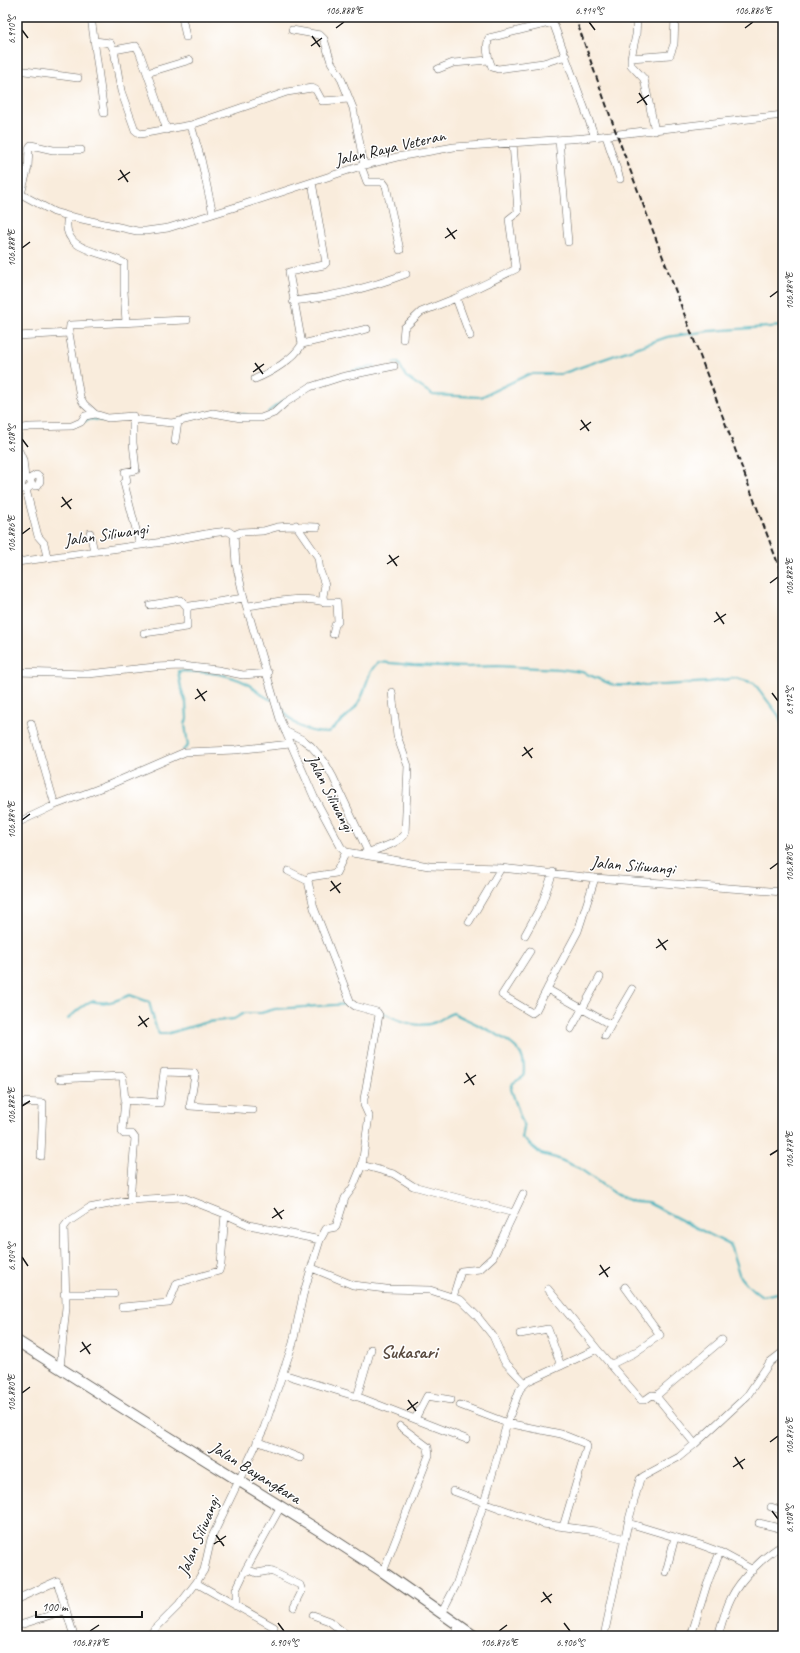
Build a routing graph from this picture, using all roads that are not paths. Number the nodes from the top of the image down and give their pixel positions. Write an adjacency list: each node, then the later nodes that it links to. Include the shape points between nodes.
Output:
1 (91, 17): 10 (street)
2 (182, 17): 9 (street)
3 (308, 17): 4 (street)
4 (318, 17)
5 (637, 17): 13 (street)
6 (675, 17): 13 (street, via 674,44 670,55)
7 (552, 20): 12 (street); 15 (street, via 489,38)
8 (292, 30): 20 (street, via 322,37)
9 (186, 37)
10 (95, 41): 11 (street, via 110,43); 21 (street)
11 (114, 50): 18 (street, via 136,46); 24 (street, via 121,91 135,130 143,135)
12 (566, 56): 15 (street, via 543,63 498,69 492,67); 27 (street)
13 (631, 58): 25 (street, via 633,68 644,79)
14 (190, 60): 18 (street)
15 (487, 60): 16 (street, via 453,63)
16 (438, 69)
17 (17, 70): 19 (street)
18 (147, 73): 24 (street)
19 (78, 78)
20 (349, 99): 23 (street, via 322,101 312,88 287,92); 31 (street, via 355,116)
21 (104, 113)
22 (783, 115): 25 (street, Jalan Raya Veteran)
23 (191, 125): 24 (street); 35 (street)
24 (167, 130)
25 (655, 131): 26 (street, Jalan Raya Veteran)
26 (606, 136): 27 (street, Jalan Raya Veteran); 32 (street)
27 (595, 137): 28 (street, Jalan Raya Veteran)
28 (559, 140): 29 (street, Jalan Raya Veteran); 37 (street)
29 (513, 143): 31 (street, Jalan Raya Veteran, via 454,147); 40 (street, via 518,212 509,219 516,268)
30 (81, 150): 34 (street, via 53,150 31,146 28,167)
31 (362, 165): 33 (street, Jalan Raya Veteran); 38 (street, via 367,182 383,182 386,186)
32 (620, 179)
33 (312, 182): 35 (street, Jalan Raya Veteran); 41 (street, via 326,264 289,272)
34 (19, 193): 36 (street, Jalan Raya Veteran, via 54,212)
35 (213, 214): 36 (street, Jalan Raya Veteran, via 168,228 146,231)
36 (68, 216): 43 (street, via 65,227 69,238 99,255 124,263)
37 (568, 242)
38 (400, 250)
39 (406, 274): 41 (street, via 335,296)
40 (456, 298): 47 (street); 48 (street, via 421,312 404,328)
41 (293, 301): 49 (street)
42 (187, 320): 43 (street)
43 (126, 322): 45 (street, via 71,324)
44 (367, 329): 49 (street)
45 (69, 334): 46 (street); 52 (street, via 80,397)
46 (17, 336)
47 (470, 336)
48 (403, 339)
49 (302, 344): 51 (street, via 276,368)
50 (394, 366): 54 (street, via 341,377 310,387 274,413 261,418 241,418 213,413)
51 (255, 380)
52 (94, 414): 53 (street, via 108,418); 55 (street, via 85,416 81,422 72,426 30,427)
53 (133, 418): 54 (street); 63 (street, via 136,470 125,472 127,481 124,483)
54 (178, 422): 56 (street)
55 (18, 430): 57 (street, via 18,449)
56 (176, 438)
57 (28, 481): 58 (street, via 23,480); 65 (street, via 26,490 32,517 38,538 44,542)
58 (20, 490)
59 (296, 525): 60 (street); 62 (street); 68 (street, via 318,557 325,585)
60 (317, 527)
61 (90, 533): 64 (street)
62 (234, 535): 63 (street, Jalan Siliwangi, via 228,531); 67 (street, Jalan Siliwangi, via 236,564)
63 (140, 545): 64 (street, Jalan Siliwangi)
64 (94, 551): 65 (street, Jalan Siliwangi)
65 (47, 557): 66 (street, Jalan Siliwangi)
66 (17, 562)
67 (244, 598): 70 (street, Jalan Siliwangi); 71 (street)
68 (324, 602): 70 (street, via 313,599); 73 (street, via 337,602 338,622)
69 (150, 605): 71 (street, via 181,600)
70 (247, 606): 75 (street, Jalan Siliwangi)
71 (187, 607): 72 (street, via 187,627)
72 (144, 633)
73 (333, 634)
74 (17, 672): 75 (street, via 88,674 182,666 243,675)
75 (268, 673): 78 (street, Jalan Siliwangi)
76 (392, 692): 83 (street, via 397,736 408,766 405,834 395,842)
77 (31, 722): 80 (street)
78 (285, 731): 79 (street, Jalan Siliwangi); 83 (street, via 304,740 324,761)
79 (290, 744): 80 (street, via 185,752); 82 (street, Jalan Siliwangi, via 314,797)
80 (55, 805): 81 (street)
81 (17, 823)
82 (346, 852): 83 (street, Jalan Siliwangi); 88 (street, via 336,873 310,877)
83 (366, 853): 84 (street, Jalan Siliwangi, via 429,866)
84 (501, 868): 86 (street, Jalan Siliwangi); 90 (street)
85 (288, 871): 88 (street)
86 (553, 872): 87 (street, Jalan Siliwangi); 91 (street, via 541,906)
87 (595, 878): 89 (street, Jalan Siliwangi); 94 (street, via 578,931)
88 (308, 881): 105 (street, via 314,908 351,1003 378,1012 379,1015 364,1099 369,1116)
89 (783, 892)
90 (469, 922)
91 (525, 935)
92 (530, 951): 94 (street, via 502,995 532,1013)
93 (600, 977): 96 (street)
94 (547, 989): 96 (street)
95 (632, 989): 97 (street)
96 (582, 1008): 97 (street); 98 (street)
97 (611, 1025): 99 (street)
98 (571, 1029)
99 (605, 1036)
100 (59, 1079): 101 (street, via 120,1076 123,1078)
101 (125, 1100): 103 (street, via 160,1103 164,1072 194,1073 190,1106); 107 (street, via 122,1132 132,1134 135,1138)
102 (17, 1102): 104 (street, via 43,1103)
103 (253, 1110)
104 (41, 1156)
105 (362, 1165): 108 (street, via 394,1174 413,1186); 110 (street, via 353,1187 345,1198 336,1227 326,1229)
106 (523, 1194): 108 (street)
107 (130, 1200): 109 (street, via 182,1197); 114 (street, via 89,1208 66,1224)
108 (514, 1213): 116 (street, via 493,1257 480,1269 461,1271)
109 (225, 1214): 110 (street, via 249,1225); 117 (street, via 219,1271 177,1283 169,1304)
110 (320, 1240): 111 (street, Jalan Siliwangi)
111 (312, 1268): 116 (street, via 353,1285 430,1290); 127 (street, Jalan Siliwangi)
112 (625, 1287): 124 (street, via 660,1335 634,1353)
113 (548, 1290): 122 (street)
114 (64, 1294): 115 (street); 126 (street, via 66,1307)
115 (114, 1294)
116 (453, 1297): 128 (street, via 461,1300 477,1316 497,1342 507,1364)
117 (122, 1307)
118 (520, 1334): 125 (street, via 549,1330)
119 (722, 1340): 129 (street)
120 (17, 1341): 126 (highway, Jalan Bayangkara)
121 (371, 1349): 130 (street)
122 (597, 1349): 124 (street); 125 (street)
123 (783, 1352): 138 (street, via 770,1362 747,1396)
124 (610, 1364): 129 (street, via 641,1400)
125 (561, 1366): 128 (street)
126 (60, 1368): 140 (highway, Jalan Bayangkara)
127 (283, 1374): 130 (street); 137 (street, Jalan Siliwangi)
128 (525, 1383): 134 (street, via 520,1389)
129 (656, 1396): 138 (street)
130 (357, 1397): 133 (street)
131 (451, 1400): 133 (street, via 427,1396)
132 (460, 1405): 134 (street)
133 (415, 1419): 136 (street)
134 (507, 1423): 142 (street); 148 (street, via 561,1434 586,1444)
135 (400, 1426): 156 (street, via 428,1447 429,1455)
136 (466, 1439)
137 (258, 1441): 139 (street); 140 (street, Jalan Siliwangi)
138 (695, 1444): 146 (street, via 679,1457 642,1477)
139 (300, 1458)
140 (239, 1480): 143 (highway, Jalan Bayangkara); 158 (street, Jalan Siliwangi, via 211,1539 204,1570)
141 (453, 1491): 142 (street)
142 (484, 1502): 148 (street, via 543,1524); 163 (street, via 456,1585)
143 (281, 1506): 154 (street); 156 (highway, Jalan Bayangkara)
144 (771, 1507): 145 (street)
145 (783, 1511)
146 (628, 1523): 150 (street); 151 (street)
147 (759, 1523): 149 (street)
148 (563, 1528): 151 (street, via 595,1531)
149 (783, 1529)
150 (675, 1537): 153 (street); 157 (street)
151 (625, 1539): 173 (street)
152 (783, 1545): 155 (street)
153 (720, 1552): 155 (street); 174 (street)
154 (246, 1569): 160 (street, via 236,1590); 161 (street, via 257,1573 273,1572 300,1585 303,1590)
155 (753, 1570): 175 (street, via 731,1597)
156 (383, 1572): 163 (highway, Jalan Bayangkara)
157 (666, 1572)
158 (196, 1583): 160 (street); 169 (street, Jalan Siliwangi, via 179,1606)
159 (17, 1599): 162 (street, via 57,1581)
160 (236, 1606): 167 (street)
161 (294, 1607)
162 (66, 1610): 165 (street); 168 (street)
163 (442, 1612): 166 (highway, Jalan Bayangkara)
164 (313, 1614): 170 (street, via 329,1621)
165 (17, 1626)
166 (460, 1626): 171 (street); 172 (highway, Jalan Bayangkara)
167 (274, 1627)
168 (74, 1636)
169 (148, 1636)
170 (348, 1636)
171 (453, 1636)
172 (474, 1636)
173 (604, 1636)
174 (691, 1636)
175 (718, 1636)

